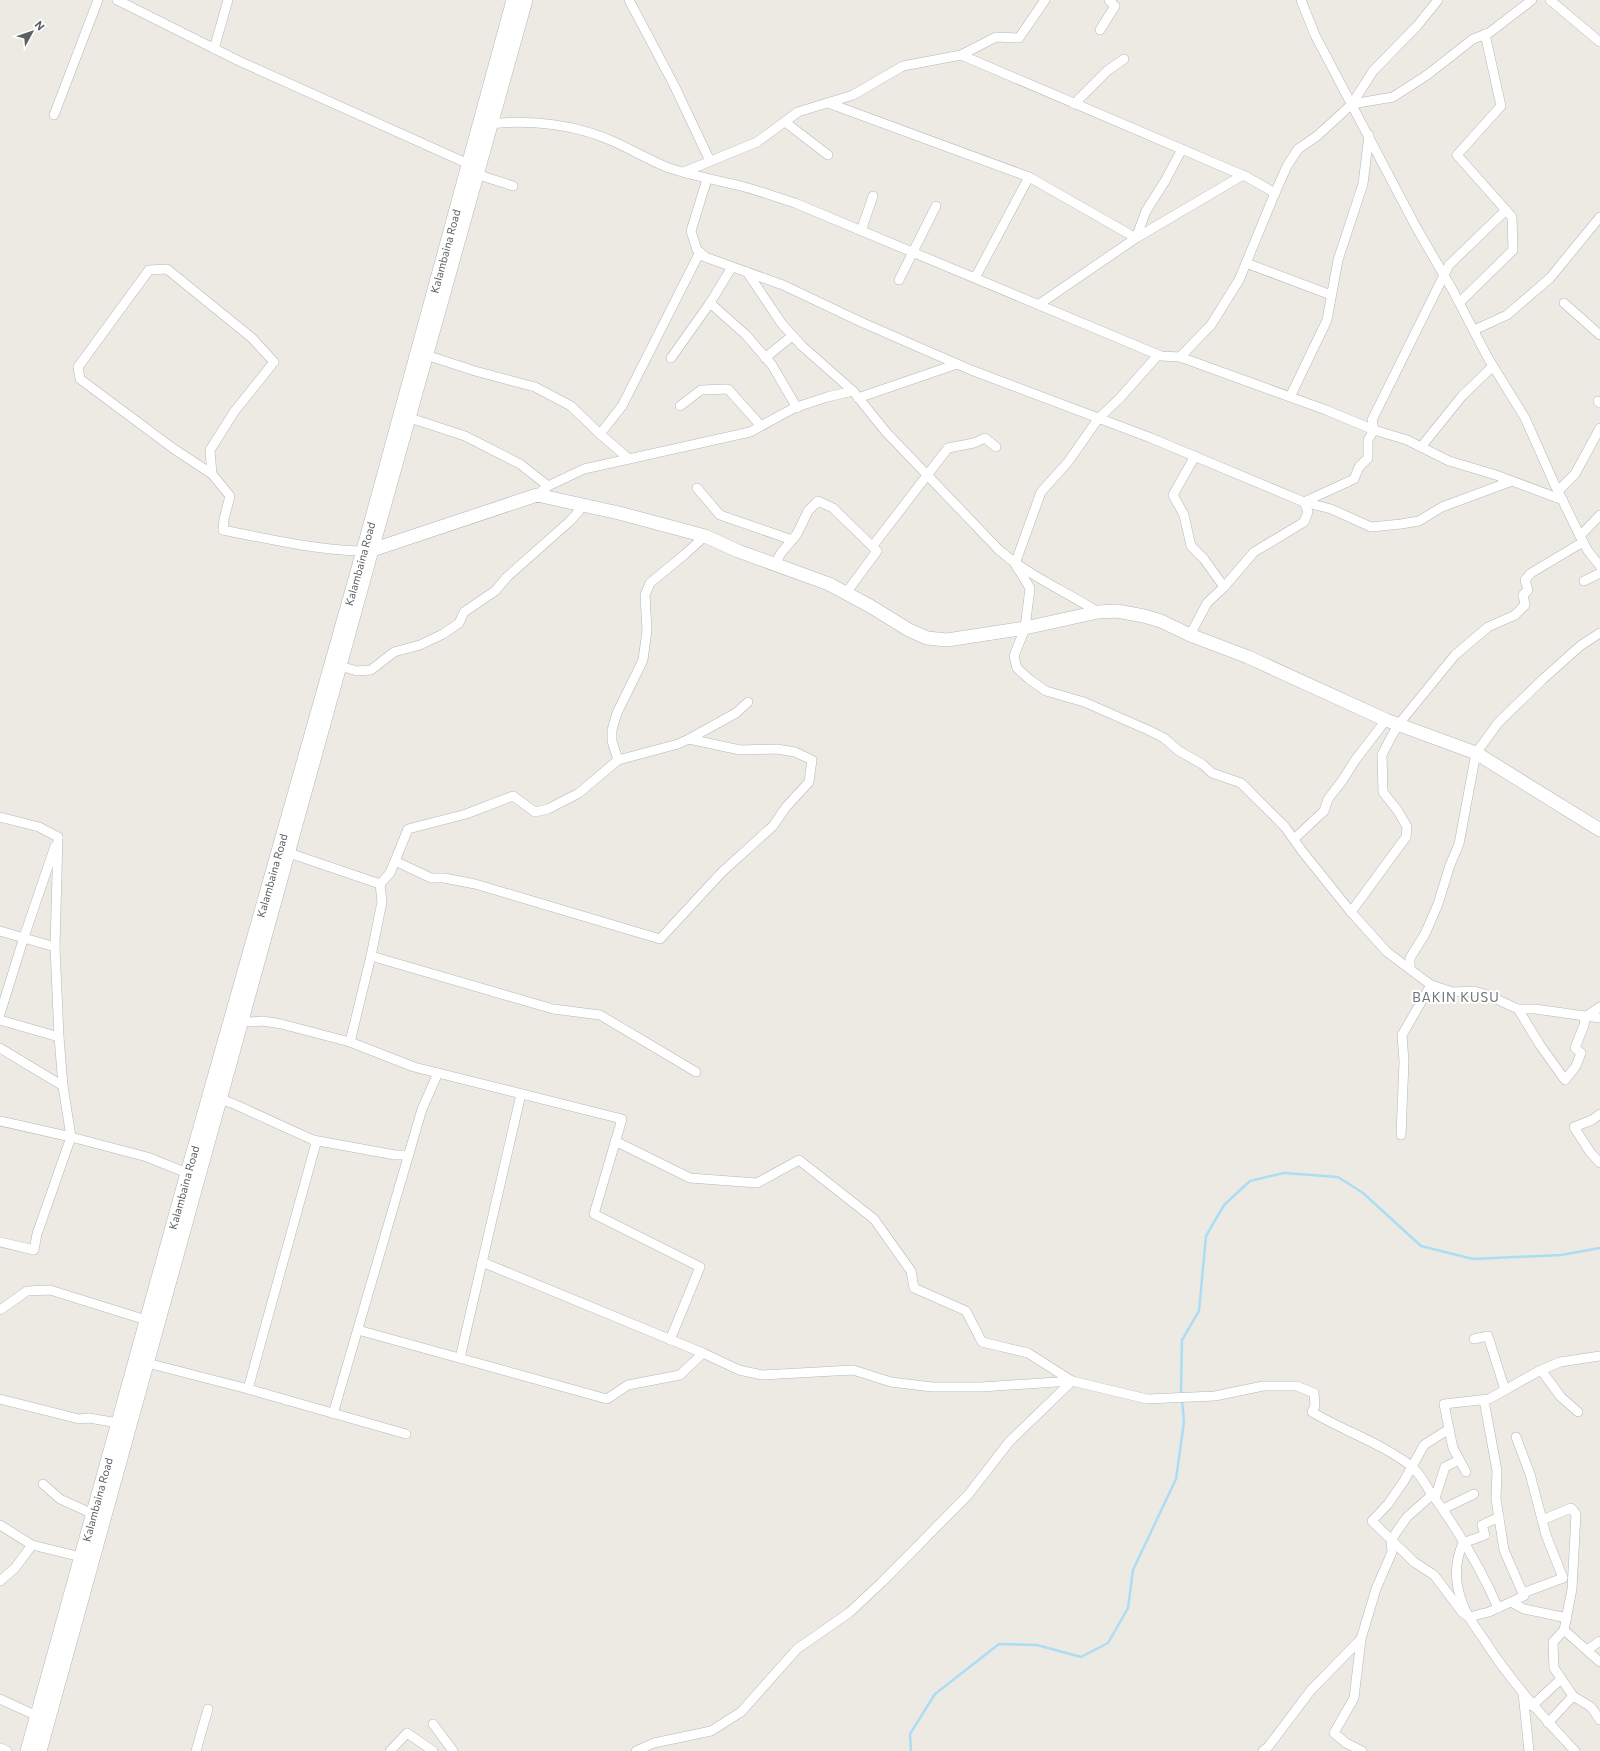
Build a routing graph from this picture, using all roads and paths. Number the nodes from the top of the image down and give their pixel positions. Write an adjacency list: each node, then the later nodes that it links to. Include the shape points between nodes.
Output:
1 (98, 0): 22 (street)
2 (117, 0): 16 (street)
3 (228, 0): 16 (street)
4 (513, 0): 29 (main road, Kalambaina Road)
5 (526, 0): 24 (main road)
6 (630, 0): 28 (street)
7 (1045, 0): 17 (street, via 1019,38 996,37)
8 (1109, 0): 13 (street, via 1115,6)
9 (1301, 0): 21 (street)
10 (1438, 0): 21 (street, via 1417,26 1373,71)
11 (1532, 0): 14 (street)
12 (1550, 0): 15 (street)
13 (1100, 30)
14 (1485, 34): 21 (street, via 1472,39 1393,97); 38 (street, via 1501,106 1457,155)
15 (1600, 42)
16 (214, 49): 29 (street)
17 (961, 55): 19 (street, via 903,66 853,95); 20 (street)
18 (1124, 59): 20 (street, via 1107,71)
19 (828, 103): 23 (street, via 798,112); 32 (street)
20 (1074, 104): 26 (street)
21 (1352, 104): 25 (street); 35 (street, via 1317,136 1298,149)
22 (54, 115)
23 (785, 122): 27 (street); 28 (street, via 757,142)
24 (491, 124): 29 (main road); 30 (street, via 531,123 574,129 597,135 654,162)
25 (1369, 136): 47 (street); 50 (street, via 1363,184 1338,260)
26 (1182, 149): 31 (street); 41 (street, via 1146,211)
27 (828, 155)
28 (710, 161): 30 (street)
29 (474, 168): 34 (street); 58 (main road); 94 (main road, Kalambaina Road)
30 (684, 172): 33 (street)
31 (1243, 175): 35 (street); 41 (street)
32 (1029, 177): 41 (street); 48 (street)
33 (707, 179): 40 (street, via 738,185 795,204); 42 (street, via 691,231)
34 (513, 186)
35 (1275, 193): 44 (street)
36 (873, 196): 40 (street)
37 (936, 206): 43 (street)
38 (1506, 210): 47 (street, via 1449,265); 51 (street, via 1512,217 1513,250)
39 (1600, 217): 55 (street, via 1550,278 1507,315)
40 (861, 231): 43 (street)
41 (1136, 238): 54 (street)
42 (700, 252): 45 (street, via 705,257); 74 (street, via 622,406)
43 (912, 252): 48 (street); 49 (street)
44 (1246, 263): 50 (street); 60 (street, via 1240,280 1212,325)
45 (732, 267): 46 (street); 52 (street)
46 (747, 272): 57 (street); 63 (street, via 783,285)
47 (1444, 275): 51 (street); 73 (street, via 1372,420)
48 (974, 278): 54 (street)
49 (900, 280)
50 (1332, 295): 66 (street, via 1327,320)
51 (1460, 302): 55 (street)
52 (710, 303): 61 (street); 62 (street, via 746,335)
53 (1564, 303): 56 (street)
54 (1038, 305): 59 (street)
55 (1474, 330): 64 (street)
56 (1600, 335)
57 (792, 336): 62 (street); 65 (street)
58 (426, 355): 69 (main road); 74 (street, via 535,387 571,406)
59 (1158, 355): 60 (street); 70 (street)
60 (1180, 357): 66 (street)
61 (671, 358)
62 (765, 358): 68 (street, via 772,365)
63 (957, 364): 65 (street); 70 (street)
64 (1494, 366): 76 (street, via 1462,396); 84 (street, via 1525,418)
65 (855, 394): 68 (street, via 828,397); 80 (street, via 886,432)
66 (1290, 396): 73 (street)
67 (680, 406): 71 (street, via 701,390 728,389)
68 (797, 408): 71 (street)
69 (410, 418): 82 (street, via 465,436 520,464); 94 (main road)
70 (1098, 419): 77 (street); 97 (street, via 1068,462 1041,492)
71 (761, 426): 78 (street, via 750,432 718,440)
72 (1600, 428): 84 (street, via 1575,474)
73 (1374, 430): 76 (street); 87 (street, via 1368,440 1368,458 1359,467 1354,479)
74 (600, 434): 78 (street)
75 (996, 447): 80 (street, via 984,438 974,443 948,448)
76 (1421, 447): 81 (street, via 1449,461)
77 (1195, 456): 87 (street); 100 (street, via 1174,495 1184,516 1191,546)
78 (629, 459): 82 (street, via 584,469)
79 (212, 474): 79 (street, via 80,379 78,367 149,270 167,269 252,338 274,362 234,412 210,450); 94 (street, via 230,496 222,530 297,544)
80 (927, 475): 93 (street); 97 (street)
81 (1512, 481): 86 (street); 87 (street, via 1442,507 1419,521 1401,524 1371,527 1331,509)
82 (548, 486): 85 (street)
83 (697, 488): 92 (street, via 720,515)
84 (1558, 491): 86 (street)
85 (537, 495): 88 (main road); 94 (main road)
86 (1563, 500): 91 (street)
87 (1304, 502): 100 (street, via 1308,512 1304,522 1254,552)
88 (579, 504): 90 (main road, via 666,524); 106 (street, via 579,511 570,521 507,577 495,591 464,612 459,623 443,634 420,645 394,652 371,670)
89 (1600, 515): 91 (street)
90 (704, 536): 96 (main road); 112 (street, via 650,583 645,595 647,630 643,660 617,713 612,730 612,741)
91 (1582, 539): 95 (street); 109 (street, via 1531,573 1525,580 1528,590 1523,595 1525,605 1515,615 1488,627 1455,655)
92 (792, 540): 93 (street, via 808,511 818,501 833,508); 96 (street)
93 (873, 547): 101 (street, via 877,550)
94 (367, 550): 106 (main road); 150 (main road, Kalambaina Road)
95 (1599, 560)
96 (775, 564): 101 (main road)
97 (1015, 564): 102 (street); 103 (street, via 1030,588)
98 (1600, 573): 99 (street)
99 (1584, 581)
100 (1224, 587): 105 (street, via 1207,603)
101 (846, 593): 103 (main road, via 927,638 947,640)
102 (1098, 612): 103 (main road); 105 (main road, via 1117,611 1144,616 1176,627)
103 (1025, 628): 116 (street, via 1014,656 1017,668 1029,679 1046,691 1084,702 1148,730 1164,738 1212,773 1241,783 1285,826)
104 (1600, 633): 111 (street, via 1580,646 1542,680 1498,723)
105 (1190, 635): 108 (main road, via 1248,657)
106 (340, 666): 117 (main road)
107 (748, 702): 110 (street, via 736,714)
108 (1386, 720): 109 (main road); 116 (street, via 1328,799 1324,811)
109 (1398, 725): 111 (main road); 120 (street, via 1382,755 1382,782 1383,792 1407,827 1406,837)
110 (689, 739): 112 (street); 118 (street, via 740,750 777,749 795,752 812,760 809,782 773,826 722,872 660,939 476,884 431,878)
111 (1476, 753): 114 (main road); 125 (street, via 1458,844 1438,904 1425,934 1410,958)
112 (618, 760): 118 (street, via 579,793 548,809 535,812 513,796 466,814 408,830)
113 (0, 816): 115 (street, via 39,827)
114 (1600, 830)
115 (58, 837): 122 (street); 123 (street)
116 (1294, 839): 120 (street)
117 (289, 853): 119 (street); 132 (main road)
118 (394, 861): 119 (street, via 390,873)
119 (380, 884): 124 (street, via 382,902)
120 (1351, 912): 125 (street, via 1387,952)
121 (0, 931): 122 (street)
122 (24, 937): 123 (street); 129 (street)
123 (55, 947): 134 (street)
124 (371, 956): 135 (street); 137 (street, via 553,1009 600,1016)
125 (1410, 968): 126 (street)
126 (1431, 985): 128 (street, via 1453,992 1474,991 1487,994); 144 (street, via 1402,1035 1404,1061)
127 (1600, 1007): 130 (street)
128 (1518, 1009): 130 (street, via 1536,1009); 130 (street, via 1565,1080 1576,1066 1581,1053 1575,1048)
129 (0, 1014)
130 (1585, 1017): 131 (street)
131 (1600, 1018)
132 (243, 1019): 135 (street, via 249,1022 281,1024); 141 (main road)
133 (0, 1020): 134 (street)
134 (59, 1037): 139 (street)
135 (350, 1042): 138 (street)
136 (0, 1048): 139 (street)
137 (696, 1072)
138 (438, 1073): 140 (street); 148 (street, via 422,1109)
139 (63, 1086): 145 (street)
140 (521, 1094): 147 (street, via 622,1119); 152 (street)
141 (220, 1099): 146 (street); 161 (main road)
142 (1600, 1114): 149 (street, via 1574,1127)
143 (0, 1121): 145 (street)
144 (1401, 1135)
145 (71, 1137): 150 (street, via 147,1157); 151 (street, via 37,1234 34,1250)
146 (312, 1140): 148 (street); 164 (street, via 316,1143)
147 (615, 1141): 157 (street, via 594,1214 700,1267); 163 (street, via 690,1178 757,1183 799,1160 874,1219 910,1271 914,1288 966,1311 982,1342 1028,1353)
148 (409, 1155): 155 (street)
149 (1600, 1163)
150 (187, 1173): 154 (main road, Kalambaina Road)
151 (0, 1242)
152 (482, 1262): 157 (street); 160 (street)
153 (0, 1310): 154 (street, via 27,1291 50,1290)
154 (146, 1320): 170 (main road, Kalambaina Road)
155 (358, 1330): 160 (street); 169 (street)
156 (1474, 1339): 165 (street, via 1488,1336)
157 (670, 1340): 158 (street)
158 (703, 1354): 160 (street, via 680,1375 628,1385 606,1399); 163 (street, via 739,1370 762,1374 853,1370 891,1382 932,1387 981,1387)
159 (1600, 1356): 162 (street, via 1560,1362)
160 (460, 1358)
161 (147, 1363): 164 (street); 213 (main road)
162 (1541, 1370): 165 (street); 168 (street, via 1561,1396)
163 (1072, 1381): 175 (street, via 1147,1399 1214,1396 1263,1386 1297,1386 1314,1393 1315,1406 1312,1412 1363,1437); 218 (street, via 1009,1442 968,1495 882,1582 850,1612 797,1650 741,1712 711,1731 654,1743)
164 (248, 1389): 169 (street)
165 (1505, 1390): 166 (street)
166 (1484, 1400): 171 (street, via 1444,1404); 182 (street, via 1497,1471 1496,1499)
167 (1, 1402): 170 (street, via 79,1419 89,1418)
168 (1578, 1412)
169 (333, 1414): 172 (street)
170 (118, 1423): 181 (main road, Kalambaina Road)
171 (1449, 1429): 174 (street, via 1453,1448); 175 (street, via 1424,1445)
172 (406, 1434)
173 (1516, 1437): 183 (street, via 1530,1474)
174 (1459, 1460): 176 (street); 179 (street, via 1445,1467)
175 (1412, 1466): 179 (street); 185 (street, via 1388,1504 1372,1521)
176 (1466, 1472)
177 (43, 1484): 181 (street, via 60,1499)
178 (1474, 1494): 180 (street)
179 (1434, 1496): 180 (street); 185 (street, via 1407,1517)
180 (1443, 1509): 186 (street)
181 (93, 1514): 188 (main road, Kalambaina Road)
182 (1499, 1517): 186 (street, via 1482,1525 1485,1536); 190 (street, via 1504,1550)
183 (1542, 1520): 190 (street, via 1563,1578); 194 (street, via 1571,1508 1576,1514 1572,1589)
184 (0, 1525): 187 (street)
185 (1391, 1540): 193 (street, via 1414,1562 1434,1575 1462,1612); 196 (street, via 1392,1552 1376,1589)
186 (1463, 1543): 192 (street, via 1484,1574); 193 (street, via 1458,1554 1456,1578 1461,1600)
187 (32, 1545): 188 (street); 189 (street, via 15,1568)
188 (81, 1557): 206 (main road, Kalambaina Road)
189 (0, 1581)
190 (1523, 1593): 191 (street, via 1524,1596)
191 (1510, 1602): 192 (street); 194 (street, via 1524,1609)
192 (1498, 1608): 193 (street)
193 (1469, 1617): 201 (street, via 1499,1664)
194 (1567, 1618): 195 (street)
195 (1564, 1630): 198 (street); 200 (street, via 1553,1642 1554,1668)
196 (1361, 1639): 219 (street, via 1311,1690); 220 (street, via 1354,1698 1334,1733)
197 (1600, 1641): 198 (street)
198 (1587, 1650): 199 (street)
199 (1600, 1662)
200 (1561, 1679): 202 (street); 204 (street)
201 (1522, 1692): 204 (street); 221 (street)
202 (1573, 1696): 207 (street, via 1591,1707); 208 (street)
203 (0, 1700): 206 (street)
204 (1532, 1706): 208 (street)
205 (208, 1709): 214 (street)
206 (37, 1716): 212 (main road, Kalambaina Road)
207 (1600, 1720)
208 (1548, 1723): 222 (street)
209 (433, 1724): 217 (street)
210 (0, 1748): 211 (street)
211 (7, 1751)
212 (27, 1751)
213 (40, 1751)
214 (196, 1751)
215 (390, 1751): 216 (street, via 407,1733)
216 (432, 1751)
217 (453, 1751)
218 (636, 1751)
219 (1263, 1751)
220 (1362, 1751)
221 (1529, 1751)
222 (1575, 1751)

